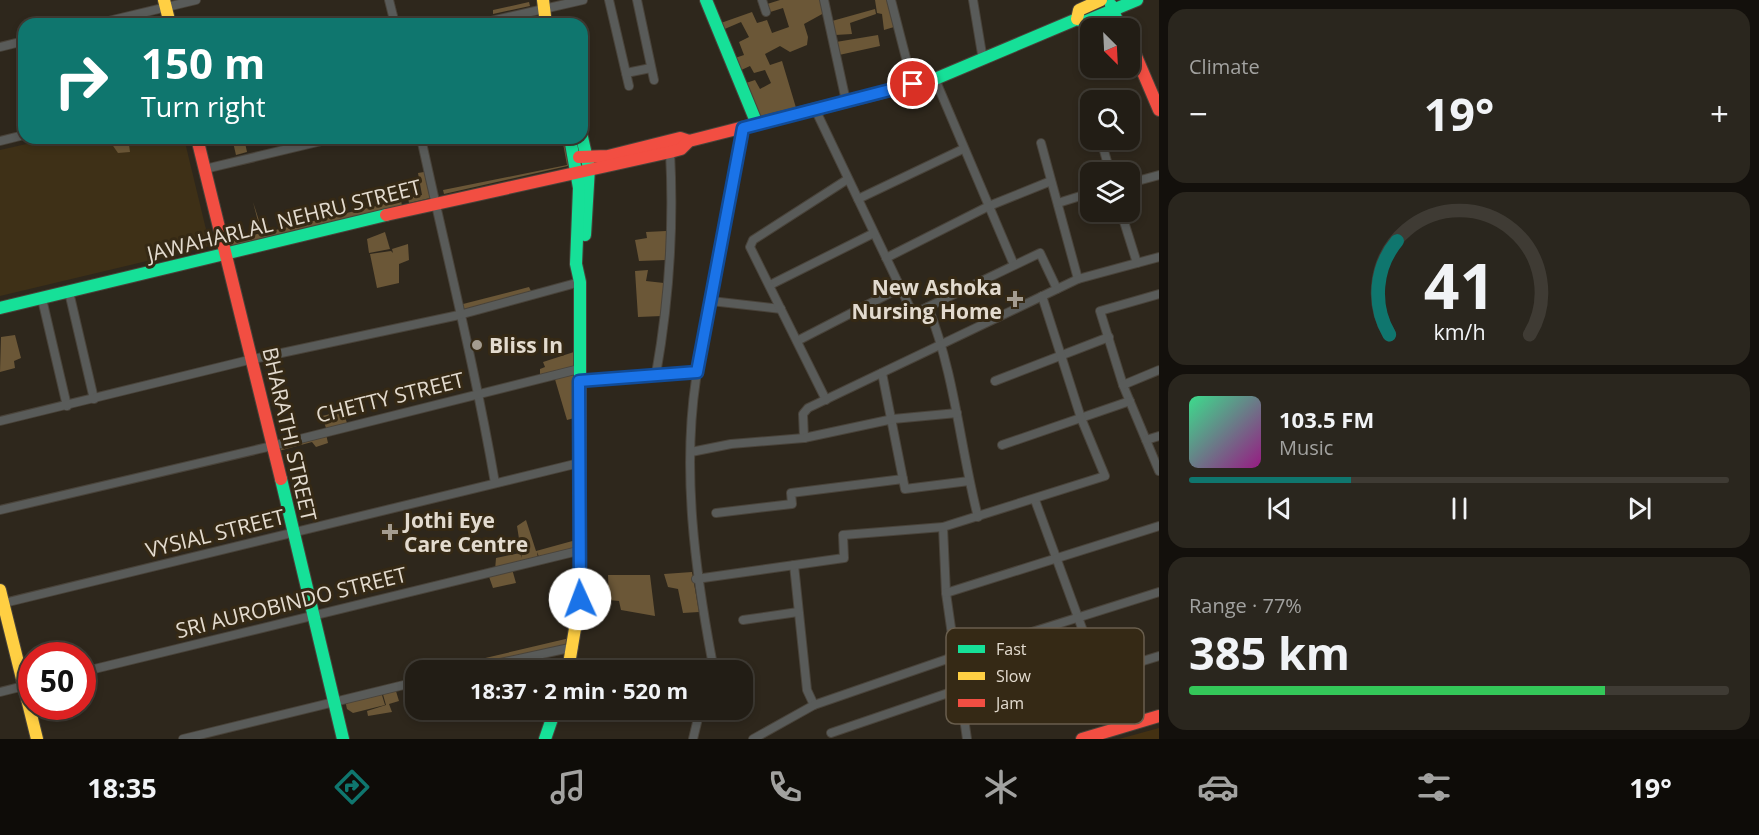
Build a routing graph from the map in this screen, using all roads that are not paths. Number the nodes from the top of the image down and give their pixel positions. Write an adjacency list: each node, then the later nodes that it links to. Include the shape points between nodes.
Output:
1 (196, 0): 13 (street)
2 (389, 0): 18 (street)
3 (583, 0): 16 (street)
4 (609, 0): 28 (street)
5 (637, 0): 27 (street)
6 (706, 0): 35 (street)
7 (762, 0): 15 (street)
8 (824, 0): 32 (street)
9 (891, 0): 25 (street)
10 (973, 0): 24 (street)
11 (1101, 0): 21 (street, via 1079,10)
12 (1137, 0): 14 (street)
13 (165, 4): 17 (street)
14 (1115, 4): 20 (street); 21 (street, via 1084,22)
15 (766, 12)
16 (547, 15): 19 (street)
17 (117, 18)
18 (393, 18)
19 (524, 18)
20 (1123, 18)
21 (1077, 19): 24 (street)
22 (18, 42): 23 (street)
23 (0, 47)
24 (983, 60): 29 (street)
25 (907, 62)
26 (1140, 65): 34 (street)
27 (651, 69): 28 (street); 30 (street)
28 (626, 73): 31 (street)
29 (935, 79): 32 (street); 47 (street)
30 (654, 80)
31 (629, 86)
32 (846, 101): 33 (street)
33 (815, 109): 35 (street); 53 (street)
34 (1159, 110)
35 (757, 124): 36 (street)
36 (743, 128): 40 (street); 77 (street)
37 (18, 136): 38 (street)
38 (0, 141)
39 (588, 141): 49 (street)
40 (689, 141): 48 (street); 49 (street, via 680,138)
41 (1041, 143): 55 (street)
42 (199, 144): 51 (street, BHARATHI STREET)
43 (309, 144): 51 (street)
44 (422, 144): 58 (street)
45 (573, 144): 50 (street)
46 (582, 144): 50 (street)
47 (963, 149): 57 (street); 60 (street)
48 (670, 152): 50 (street); 90 (street, via 672,225 663,338)
49 (608, 156): 50 (street)
50 (582, 163): 58 (street, JAWAHARLAL NEHRU STREET); 68 (street, via 576,264)
51 (205, 169): 63 (street, BHARATHI STREET)
52 (1159, 175): 54 (street)
53 (848, 179): 57 (street); 70 (street, via 753,240 751,250)
54 (1140, 180)
55 (1051, 181): 59 (street); 60 (street)
56 (1080, 197): 59 (street)
57 (858, 199): 62 (street)
58 (436, 203): 63 (street, JAWAHARLAL NEHRU STREET); 81 (street)
59 (1058, 203): 69 (street)
60 (989, 206): 65 (street); 67 (street)
61 (1124, 222): 66 (street)
62 (874, 233): 65 (street); 70 (street)
63 (224, 254): 73 (street, JAWAHARLAL NEHRU STREET); 86 (street, BHARATHI STREET)
64 (1159, 257): 66 (street)
65 (886, 258): 71 (street)
66 (1137, 263): 69 (street)
67 (1014, 265): 72 (street, via 1040,253); 78 (street)
68 (580, 277): 81 (street); 91 (street)
69 (1078, 279): 72 (street)
70 (770, 285): 80 (street)
71 (900, 288): 78 (street, via 913,314); 83 (street)
72 (1057, 289): 75 (street)
73 (69, 292): 76 (street, JAWAHARLAL NEHRU STREET); 95 (street)
74 (1159, 294): 82 (street, via 1100,311)
75 (1042, 297): 84 (street); 85 (street)
76 (42, 298): 79 (street, JAWAHARLAL NEHRU STREET); 98 (street)
77 (711, 302): 80 (street); 88 (street)
78 (928, 307): 84 (street)
79 (0, 308)
80 (781, 309): 83 (street)
81 (459, 315): 86 (street); 94 (street)
82 (1108, 337): 85 (street); 93 (street)
83 (797, 341): 96 (street)
84 (943, 345): 89 (street); 99 (street)
85 (1061, 355): 92 (street); 100 (street)
86 (253, 359): 95 (street); 107 (street, BHARATHI STREET)
87 (1159, 370): 93 (street)
88 (697, 372): 90 (street, CHETTY STREET); 108 (street)
89 (882, 373): 96 (street); 101 (street)
90 (656, 374): 91 (street, CHETTY STREET)
91 (579, 375): 94 (street, CHETTY STREET); 109 (street)
92 (995, 381)
93 (1123, 385): 97 (street)
94 (480, 393): 107 (street, CHETTY STREET); 113 (street)
95 (94, 399): 98 (street)
96 (826, 400): 104 (street, via 804,410)
97 (1130, 401): 100 (street); 105 (street)
98 (67, 406): 102 (street)
99 (957, 412): 101 (street); 112 (street)
100 (1082, 418): 106 (street); 114 (street, via 1105,476)
101 (892, 419): 104 (street); 111 (street)
102 (0, 421)
103 (1159, 436): 105 (street)
104 (804, 438): 108 (street, via 731,444)
105 (1146, 440): 110 (street)
106 (1002, 445)
107 (272, 446): 115 (street, CHETTY STREET); 120 (street, BHARATHI STREET)
108 (691, 452): 124 (street)
109 (579, 463): 113 (street, VYSIAL STREET); 121 (street)
110 (1159, 471)
111 (903, 479): 112 (street, via 904,489); 116 (street, via 791,493 792,504)
112 (969, 481): 117 (street)
113 (495, 483): 120 (street, VYSIAL STREET)
114 (1035, 500): 117 (street); 122 (street)
115 (0, 510)
116 (716, 513)
117 (978, 517): 119 (street)
118 (1159, 526): 122 (street)
119 (943, 527): 123 (street, via 843,535 844,558); 127 (street)
120 (293, 532): 128 (street, VYSIAL STREET); 130 (street, BHARATHI STREET)
121 (578, 551): 130 (street, SRI AUROBINDO STREET); 136 (street, via 580,599)
122 (1056, 558): 127 (street); 131 (street)
123 (794, 565): 124 (street); 129 (street)
124 (696, 579): 142 (street)
125 (0, 590): 128 (street)
126 (1159, 592): 131 (street)
127 (946, 593): 133 (street)
128 (2, 603): 137 (street)
129 (798, 612): 132 (street); 150 (street, via 807,690)
130 (313, 615): 144 (street, SRI AUROBINDO STREET); 149 (street, BHARATHI STREET)
131 (1079, 619): 134 (street); 135 (street)
132 (743, 620)
133 (952, 628)
134 (1049, 628)
135 (1082, 628)
136 (574, 647): 140 (street); 141 (street)
137 (18, 653)
138 (1159, 656): 143 (street)
139 (946, 659): 150 (street)
140 (514, 660)
141 (571, 660)
142 (712, 660)
143 (1144, 661)
144 (96, 669)
145 (405, 685): 149 (street)
146 (18, 688): 147 (street)
147 (0, 692)
148 (946, 694): 160 (street)
149 (334, 701): 162 (street); 163 (street, BHARATHI STREET)
150 (814, 705): 166 (street)
151 (1159, 716): 155 (street)
152 (34, 720): 161 (street)
153 (552, 720): 164 (street)
154 (698, 720): 165 (street)
155 (1144, 721)
156 (965, 724): 167 (street)
157 (1117, 724): 159 (street)
158 (1134, 724): 159 (street)
159 (1119, 729): 168 (street)
160 (831, 733)
161 (38, 739)
162 (183, 739)
163 (343, 739)
164 (545, 739)
165 (693, 739)
166 (753, 739)
167 (967, 739)
168 (1082, 739)

